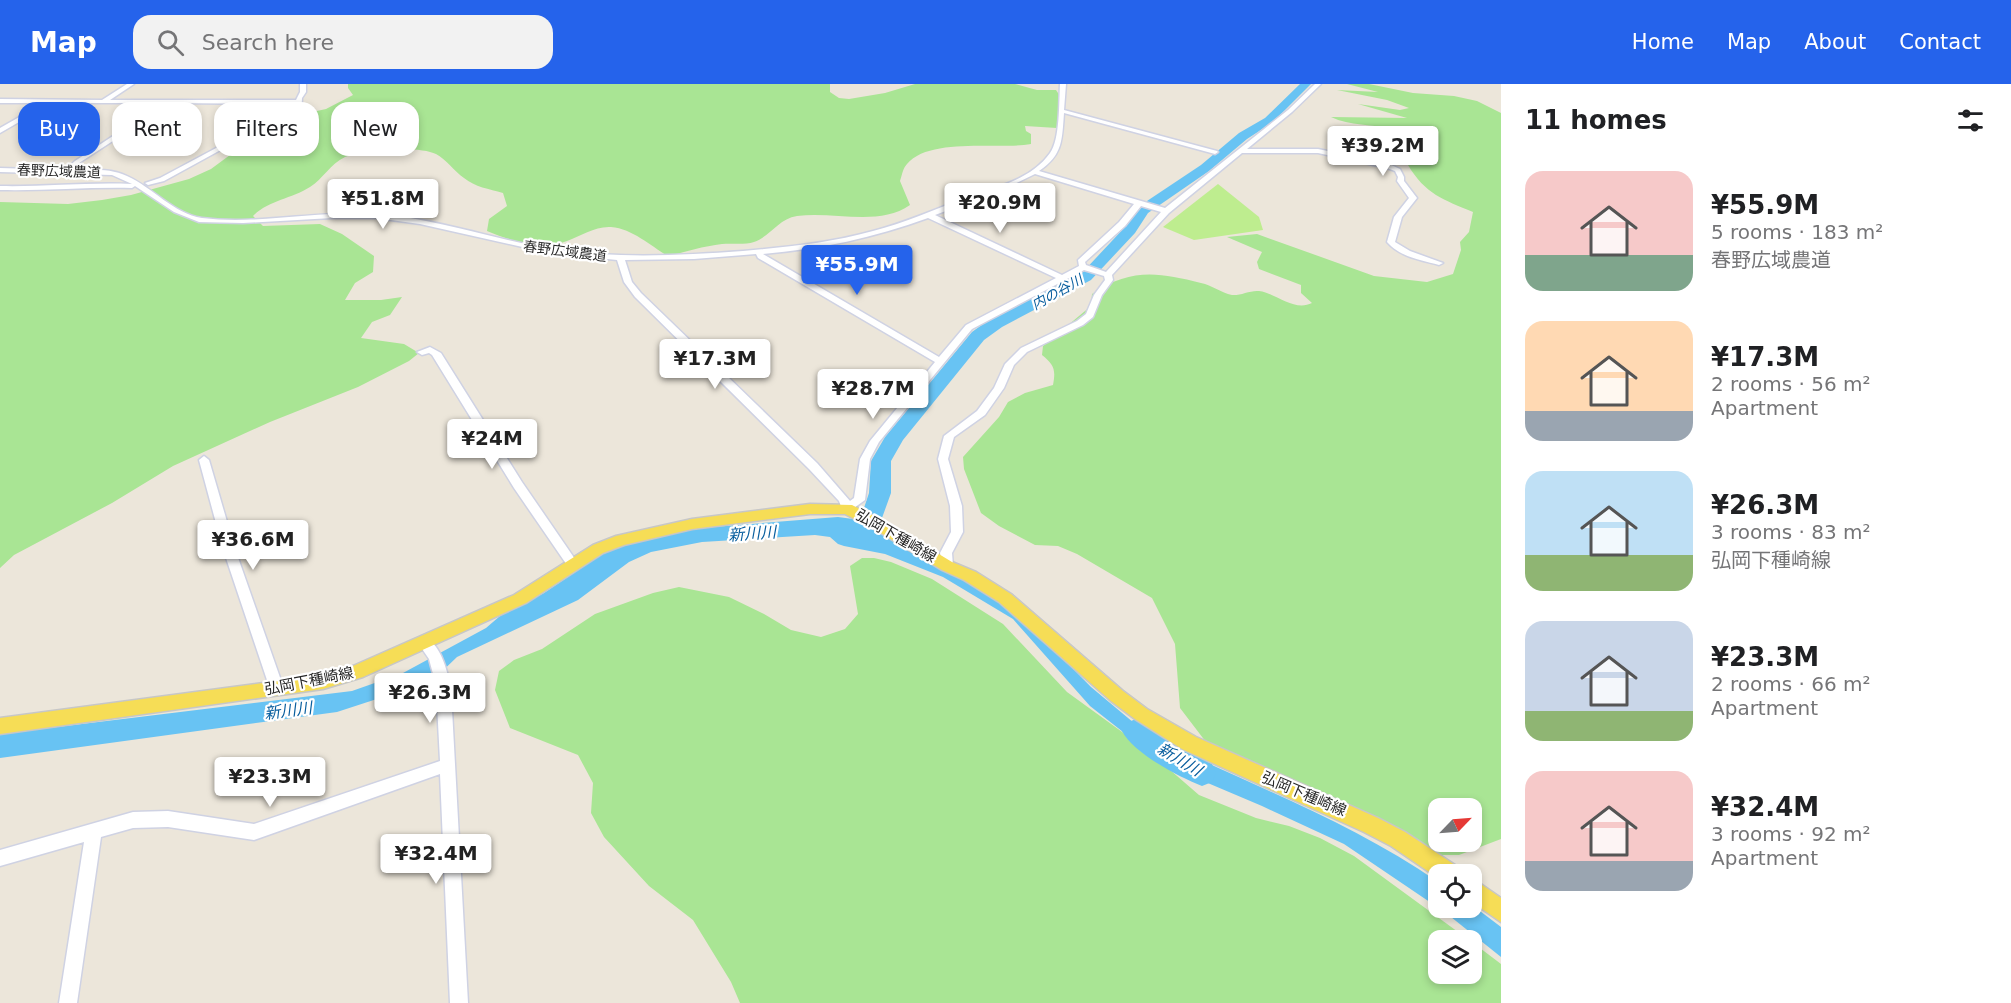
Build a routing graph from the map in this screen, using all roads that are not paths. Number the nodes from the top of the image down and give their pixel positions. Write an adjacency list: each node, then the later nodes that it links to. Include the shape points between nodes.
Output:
1 (131, 84): 7 (street)
2 (303, 84): 9 (street)
3 (1063, 84): 10 (street, 春野広域農道)
4 (1318, 84): 13 (street)
5 (0, 101): 6 (street)
6 (51, 101): 7 (street); 11 (street)
7 (103, 102): 8 (street)
8 (112, 102)
9 (299, 102)
10 (1062, 111): 15 (street); 18 (street, 春野広域農道, via 1058,147)
11 (0, 131)
12 (112, 139): 17 (street)
13 (1241, 151): 23 (street); 27 (street, via 1318,151 1398,170 1400,181 1413,198 1398,217 1391,242 1396,248)
14 (214, 152): 19 (street, via 162,180)
15 (1215, 152)
16 (0, 170): 17 (street, 春野広域農道)
17 (68, 171): 26 (street, 春野広域農道, via 126,177 176,210 200,220 375,216 431,223 550,251)
18 (1034, 172): 22 (street); 24 (street, 春野広域農道)
19 (148, 183)
20 (132, 186): 21 (street)
21 (0, 188)
22 (1140, 204): 23 (street); 28 (street, via 1081,262)
23 (1163, 210): 29 (street)
24 (928, 215): 25 (street, 春野広域農道, via 861,237); 30 (street)
25 (758, 252): 26 (street, 春野広域農道); 32 (street)
26 (620, 258): 34 (street, via 628,282 638,296 813,466)
27 (1440, 263)
28 (1085, 267): 29 (street); 30 (street)
29 (1106, 274): 36 (street, via 1110,280 1090,315 1024,350 1010,364 981,414 949,436 943,459 956,506 957,532 946,553)
30 (1062, 278): 32 (street, via 969,327)
31 (422, 352): 35 (street, via 436,353)
32 (940, 361): 34 (street, via 875,441 866,459 860,500)
33 (204, 460): 38 (street, via 229,549)
34 (852, 511): 35 (main road, 弘岡下種崎線, via 810,509 654,531 598,549); 36 (main road, 弘岡下種崎線)
35 (573, 565): 37 (main road, 弘岡下種崎線, via 520,599)
36 (947, 566): 43 (main road, 弘岡下種崎線, via 1005,598 1116,696 1166,730 1371,825)
37 (427, 645): 38 (main road, 弘岡下種崎線, via 323,682); 40 (street, via 442,679)
38 (277, 689): 39 (main road, 弘岡下種崎線)
39 (0, 726)
40 (448, 765): 41 (street, via 254,832 168,819 133,820); 47 (street)
41 (94, 830): 42 (street); 46 (street)
42 (0, 858)
43 (1436, 864)
44 (1482, 897): 45 (main road)
45 (1501, 911)
46 (68, 1003)
47 (459, 1003)

